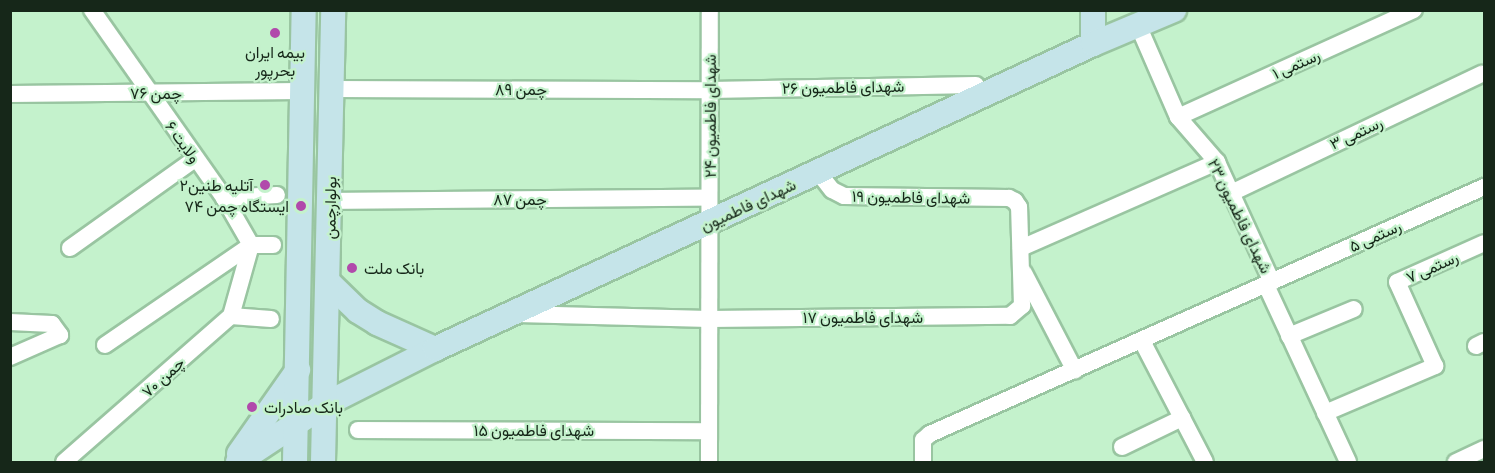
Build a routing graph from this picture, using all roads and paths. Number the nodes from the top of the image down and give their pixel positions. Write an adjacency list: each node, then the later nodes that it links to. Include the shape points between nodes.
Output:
1 (92, 10): 15 (street, ولایت ۶)
2 (303, 10): 14 (street, بولوارچمن)
3 (333, 10): 12 (street, بولوارچمن)
4 (710, 10): 13 (street, شهدای فاطمیون ۲۴)
5 (1094, 10): 9 (street)
6 (1414, 10): 17 (street, رستمی ۱)
7 (1173, 11): 8 (street)
8 (1135, 18): 9 (street, شهدای فاطمیون); 17 (street, شهدای فاطمیون ۲۳)
9 (1093, 44): 20 (street, شهدای فاطمیون)
10 (1482, 74): 22 (street, رستمی ۳)
11 (976, 85): 13 (street, شهدای فاطمیون ۲۶)
12 (332, 89): 13 (street, چمن ۸۹); 26 (street, بولوارچمن)
13 (710, 90): 25 (street, شهدای فاطمیون ۲۴)
14 (302, 91): 15 (street, چمن ۷۶); 47 (street, بولوارچمن)
15 (148, 93): 16 (street, چمن ۷۶); 18 (street, ولایت ۶)
16 (10, 94)
17 (1178, 117): 19 (street, شهدای فاطمیون ۲۳)
18 (195, 159): 24 (street, ولایت ۶); 31 (street)
19 (1217, 162): 22 (street, شهدای فاطمیون ۲۳); 32 (street)
20 (818, 172): 27 (street, شهدای فاطمیون); 32 (street, شهدای فاطمیون ۱۹, via 832,190 844,196 1009,198 1019,207)
21 (1485, 187): 35 (street, رستمی ۵)
22 (1231, 193): 35 (street, شهدای فاطمیون ۲۳)
23 (277, 195): 24 (street)
24 (224, 198): 29 (street, ولایت ۶)
25 (709, 198): 26 (street, چمن ۸۷); 27 (street, شهدای فاطمیون ۲۴)
26 (330, 201): 34 (street, بولوارچمن)
27 (710, 222): 37 (street, شهدای فاطمیون); 40 (street)
28 (1485, 243): 50 (street, رستمی ۷, via 1397,282 1435,366)
29 (251, 245): 30 (street); 38 (street); 44 (street)
30 (273, 245)
31 (70, 248)
32 (1021, 248): 33 (street)
33 (1022, 270): 40 (street, شهدای فاطمیون ۱۷, via 1022,306 1010,316); 48 (street)
34 (329, 283): 45 (street, via 377,323); 49 (street, بولوارچمن)
35 (1269, 284): 42 (street, شهدای فاطمیون ۲۳); 43 (street, رستمی ۵)
36 (1354, 309): 42 (street)
37 (513, 314): 40 (street, شهدای فاطمیون ۱۷); 45 (street, شهدای فاطمیون)
38 (231, 316): 39 (street); 57 (street, چمن ۷۰)
39 (271, 319)
40 (709, 319): 54 (street)
41 (10, 322): 46 (street, via 52,324 60,335)
42 (1289, 336): 50 (street, شهدای فاطمیون ۲۳)
43 (1142, 341): 48 (street, رستمی ۵); 51 (street)
44 (105, 345)
45 (435, 349): 49 (street, شهدای فاطمیون)
46 (10, 357)
47 (298, 370): 52 (street, بولوارچمن); 58 (street)
48 (1075, 371): 63 (street, رستمی ۵, via 930,434 923,440)
49 (324, 405): 52 (street, شهدای فاطمیون); 61 (street, بولوارچمن)
50 (1325, 413): 65 (street, شهدای فاطمیون ۲۳)
51 (1182, 418): 55 (street); 64 (street)
52 (294, 425): 59 (street); 60 (street, بولوارچمن)
53 (358, 430): 54 (street, شهدای فاطمیون ۱۵)
54 (709, 430): 62 (street)
55 (1122, 447)
56 (1485, 449): 66 (street)
57 (64, 462)
58 (231, 462)
59 (238, 462)
60 (295, 462)
61 (323, 462)
62 (709, 462)
63 (923, 462)
64 (1205, 462)
65 (1348, 462)
66 (1456, 462)

